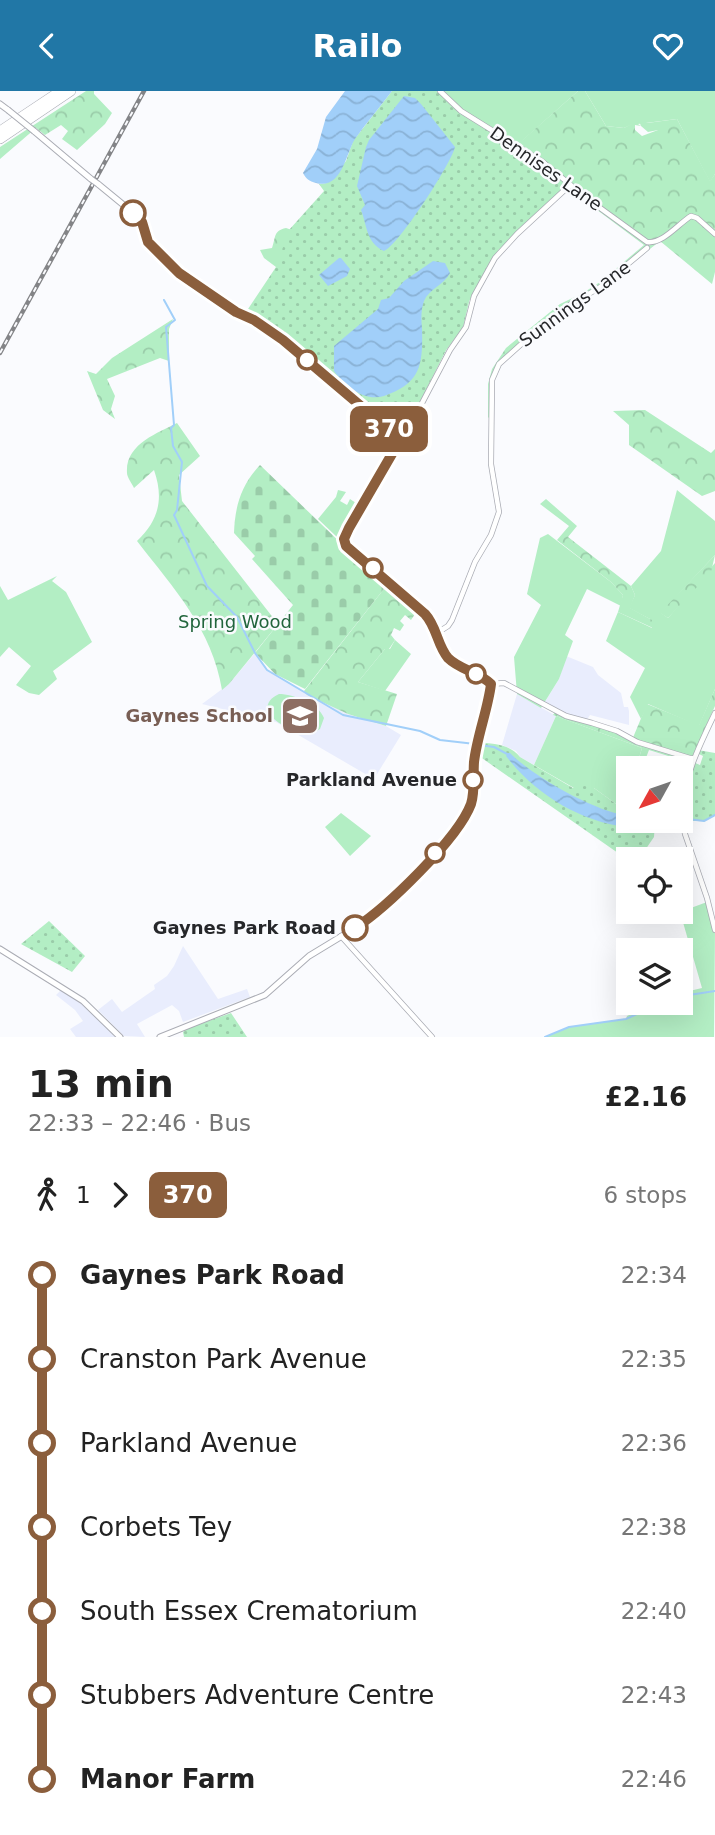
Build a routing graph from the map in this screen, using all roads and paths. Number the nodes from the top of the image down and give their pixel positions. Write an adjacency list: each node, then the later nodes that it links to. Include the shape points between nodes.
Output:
1 (60, 91): 5 (highway)
2 (71, 91): 6 (highway)
3 (440, 91): 7 (street, Dennises Lane, via 461,111 543,162)
4 (0, 104): 10 (main road, bridge, via 137,216 148,242 179,273 283,340)
5 (0, 131)
6 (0, 139)
7 (570, 185): 8 (street, Dennises Lane, via 647,242 653,243 691,216); 11 (street, via 495,258 474,296 466,327)
8 (715, 234)
9 (647, 248): 13 (street, Sunnings Lane, via 499,364 492,380 491,464 499,512 452,620)
10 (394, 434): 11 (street); 12 (main road)
11 (405, 434): 12 (street)
12 (396, 447): 13 (main road, via 345,542 425,614)
13 (437, 633): 14 (main road, via 451,660)
14 (491, 684): 16 (street, via 504,683 566,716); 20 (main road, via 467,814 408,883 376,913)
15 (715, 713): 17 (street)
16 (682, 756)
17 (693, 759)
18 (685, 833): 19 (street)
19 (715, 930)
20 (341, 936): 23 (main road, via 257,999); 24 (street)
21 (0, 949): 22 (main road, via 83,1001)
22 (120, 1037)
23 (160, 1037)
24 (432, 1037)

